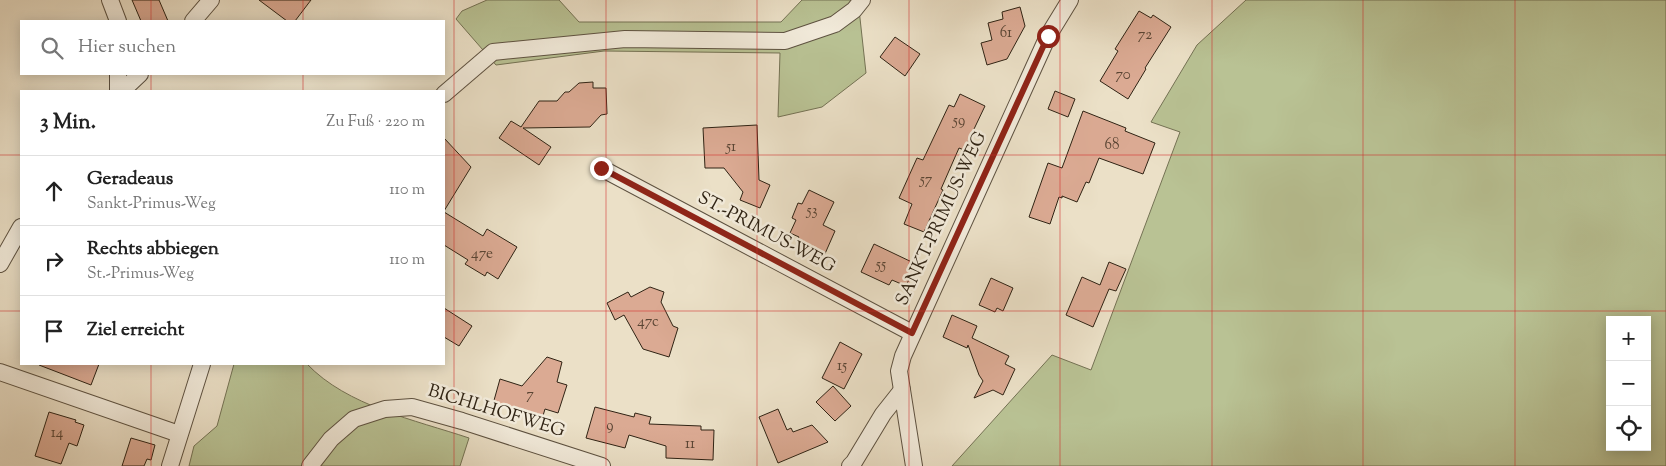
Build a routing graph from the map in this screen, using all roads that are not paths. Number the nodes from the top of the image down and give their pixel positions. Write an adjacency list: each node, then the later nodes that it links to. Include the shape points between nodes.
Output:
1 (110, 0): 5 (street)
2 (211, 0): 6 (street)
3 (862, 0): 11 (street, via 835,24 785,41 625,39 493,52)
4 (1070, 0): 15 (street, SANKT-PRIMUS-WEG, via 1048,36)
5 (118, 20)
6 (194, 20)
7 (118, 75): 9 (street)
8 (139, 75): 10 (street)
9 (118, 90)
10 (123, 90)
11 (445, 93)
12 (601, 168): 15 (street, ST.-PRIMUS-WEG)
13 (20, 229): 14 (street)
14 (0, 264)
15 (912, 333): 18 (street, SANKT-PRIMUS-WEG, via 900,371)
16 (202, 365): 19 (street)
17 (0, 372): 19 (street)
18 (902, 390): 23 (street, via 882,414); 24 (street, SANKT-PRIMUS-WEG)
19 (179, 434): 20 (street)
20 (170, 466)
21 (310, 466): 22 (street, BICHLHOFWEG, via 330,439 354,419 385,409 412,407)
22 (602, 466)
23 (850, 466)
24 (914, 466)

